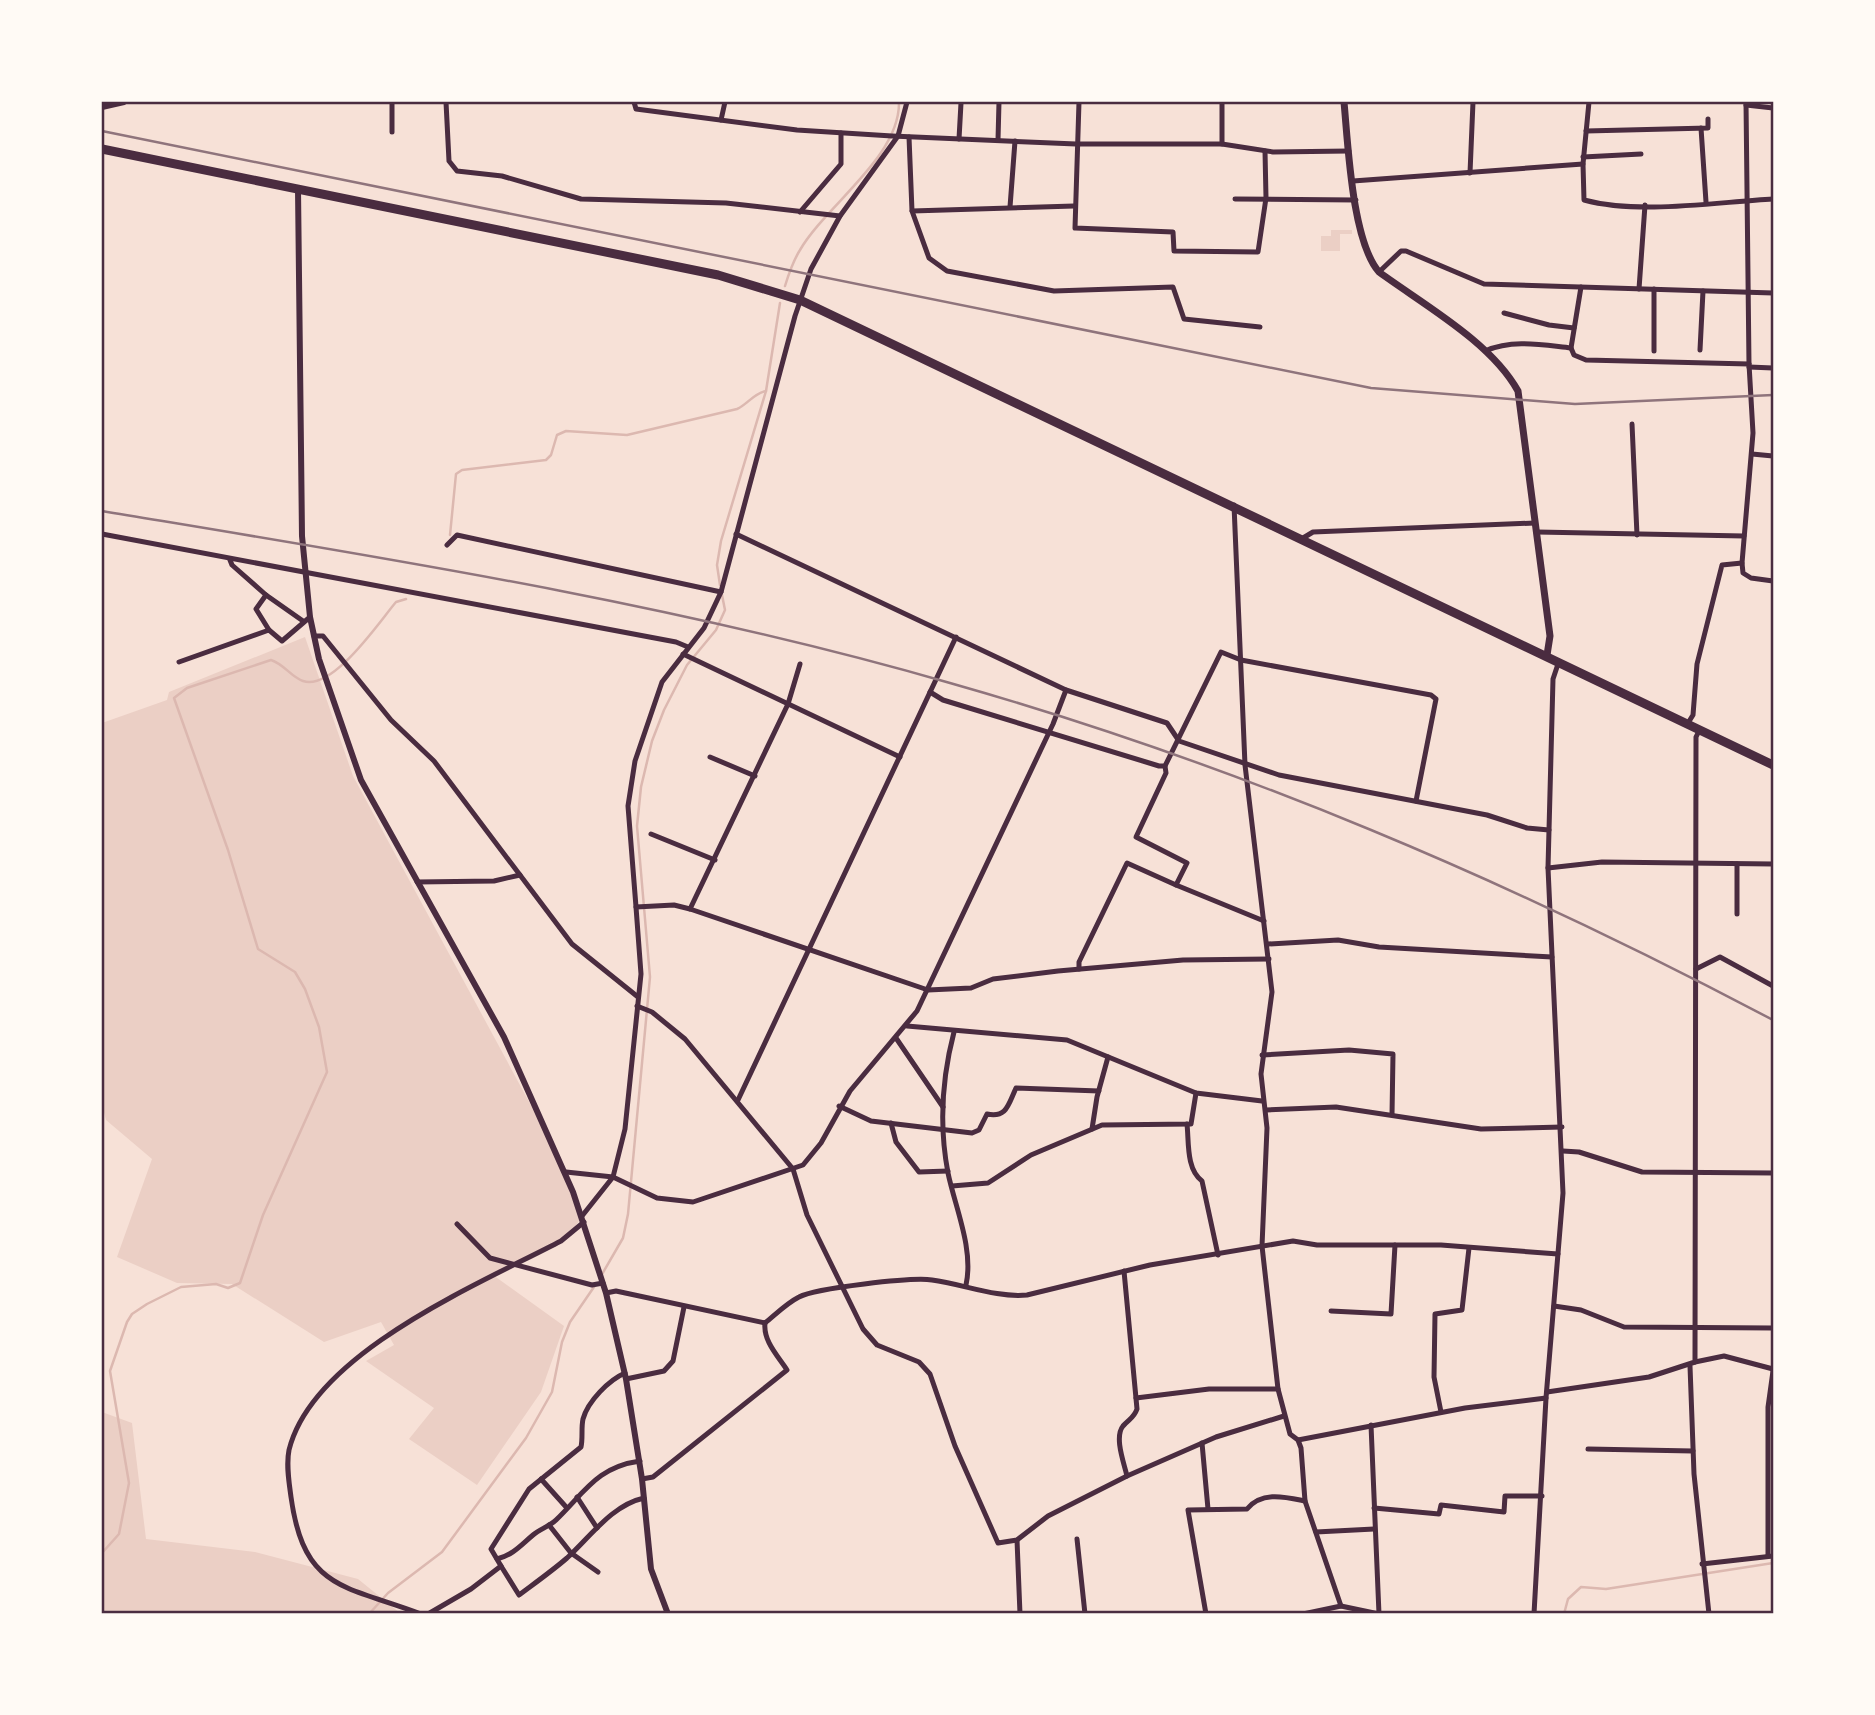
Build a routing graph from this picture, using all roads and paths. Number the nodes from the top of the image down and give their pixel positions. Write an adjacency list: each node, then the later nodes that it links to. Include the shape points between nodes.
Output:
1 (124, 102): 15 (street)
2 (392, 102): 21 (street)
3 (446, 102): 48 (street, via 449,161 457,171 502,176 581,199 715,203)
4 (634, 102): 18 (street, via 636,109)
5 (725, 102): 18 (street)
6 (907, 102): 23 (street)
7 (999, 102): 26 (street)
8 (1079, 102): 28 (street)
9 (1222, 102): 29 (street)
10 (1344, 102): 32 (main road)
11 (1473, 102): 35 (street)
12 (1589, 102): 20 (street)
13 (961, 103): 25 (street)
14 (1746, 103): 16 (street); 42 (street)
15 (102, 107)
16 (1773, 108)
17 (1708, 119): 19 (street, via 1709,128)
18 (721, 120): 22 (street)
19 (1701, 128): 20 (street); 43 (street)
20 (1586, 131): 34 (street)
21 (392, 132)
22 (841, 133): 23 (street); 48 (street, via 841,164)
23 (895, 136): 24 (street); 49 (street)
24 (909, 136): 25 (street); 47 (street)
25 (959, 139): 26 (street)
26 (998, 140): 27 (street)
27 (1015, 141): 28 (street); 46 (street)
28 (1076, 144): 29 (street); 45 (street)
29 (1222, 144): 31 (street)
30 (102, 149): 37 (highway)
31 (1265, 151): 32 (street); 38 (street)
32 (1349, 151): 36 (main road)
33 (1641, 154): 34 (street)
34 (1583, 160): 35 (street); 44 (street, via 1584,200)
35 (1470, 173): 36 (street)
36 (1353, 181): 41 (main road)
37 (298, 190): 57 (highway, via 718,275); 81 (street)
38 (1266, 198): 40 (street); 41 (street); 45 (street, via 1258,252 1174,251 1173,232 1075,228)
39 (1773, 198): 42 (street)
40 (1235, 199)
41 (1356, 200): 50 (main road, via 1365,251)
42 (1747, 200): 43 (street); 55 (street)
43 (1706, 202): 44 (street)
44 (1645, 205): 52 (street)
45 (1074, 206): 46 (street)
46 (1010, 207): 47 (street)
47 (912, 211): 59 (street, via 929,258 947,271 1054,291 1173,287 1184,319)
48 (800, 212): 49 (street)
49 (840, 216): 57 (street)
50 (1379, 272): 51 (street, via 1406,251 1483,284); 62 (main road)
51 (1581, 287): 52 (street); 60 (street)
52 (1639, 289): 53 (street)
53 (1654, 289): 54 (street); 63 (street)
54 (1703, 291): 55 (street); 64 (street)
55 (1748, 292): 56 (street); 65 (street)
56 (1773, 293)
57 (800, 300): 70 (highway); 74 (street)
58 (1504, 313): 60 (street)
59 (1259, 327)
60 (1574, 328): 61 (street)
61 (1571, 348): 62 (street, via 1521,343); 65 (street, via 1574,355 1586,360)
62 (1485, 351): 71 (main road, via 1518,391)
63 (1654, 351)
64 (1700, 351)
65 (1749, 365): 66 (street); 68 (street)
66 (1773, 368)
67 (1632, 424): 75 (street)
68 (1752, 454): 69 (street); 76 (street)
69 (1773, 456)
70 (1234, 505): 77 (highway); 93 (street)
71 (1535, 523): 72 (main road); 77 (street, via 1312,532)
72 (1537, 533): 75 (street); 92 (main road, via 1550,636)
73 (102, 534): 79 (street)
74 (736, 534): 83 (street); 89 (street)
75 (1637, 535): 76 (street)
76 (1744, 536): 80 (street)
77 (1303, 538): 92 (highway)
78 (447, 545): 83 (street, via 457,535)
79 (230, 560): 81 (street); 84 (street)
80 (1742, 563): 82 (street, via 1743,573 1751,578); 100 (street, via 1722,565 1697,664 1693,715)
81 (305, 573): 85 (street); 90 (street)
82 (1773, 581)
83 (721, 592): 90 (street, via 704,628)
84 (266, 595): 86 (street); 87 (street, via 257,610)
85 (310, 617): 86 (street); 88 (street)
86 (303, 621): 87 (street, via 282,640)
87 (269, 630): 94 (street)
88 (314, 636): 118 (street, via 323,636 391,720 435,761); 119 (street, via 352,759)
89 (956, 637): 97 (street); 98 (street)
90 (688, 647): 91 (street)
91 (683, 654): 99 (street); 121 (street, via 662,682 630,785 629,843)
92 (1547, 655): 95 (highway)
93 (1241, 660): 103 (street, via 1222,652); 106 (street); 110 (street, via 1436,699)
94 (180, 662)
95 (1559, 662): 100 (highway); 111 (street, via 1553,679)
96 (800, 664): 99 (street)
97 (1066, 690): 102 (street); 103 (street, via 1167,723)
98 (930, 692): 102 (street); 105 (street)
99 (788, 704): 105 (street); 109 (street)
100 (1688, 723): 101 (highway)
101 (1700, 729): 107 (highway); 114 (street, via 1696,737)
102 (1049, 733): 108 (street); 132 (street)
103 (1179, 741): 106 (street); 108 (street)
104 (710, 757): 109 (street)
105 (900, 757): 126 (street)
106 (1245, 765): 110 (street); 124 (street)
107 (1773, 765)
108 (1165, 766): 120 (street, via 1166,773 1136,837 1187,863)
109 (755, 776): 113 (street)
110 (1416, 801): 111 (street)
111 (1549, 830): 117 (street)
112 (651, 834): 113 (street)
113 (715, 860): 122 (street)
114 (1696, 863): 115 (street); 117 (street, via 1602,862); 130 (street)
115 (1737, 864): 116 (street); 123 (street)
116 (1773, 864)
117 (1548, 868): 127 (street)
118 (520, 875): 119 (street, via 494,881); 133 (street, via 572,944)
119 (417, 882): 156 (street, via 504,1037)
120 (1176, 885): 124 (street); 129 (street, via 1127,863)
121 (638, 906): 122 (street); 133 (street)
122 (690, 909): 126 (street)
123 (1737, 914)
124 (1264, 921): 125 (street)
125 (1268, 944): 127 (street, via 1338,940 1379,947); 128 (street)
126 (810, 951): 132 (street); 142 (street)
127 (1552, 957): 150 (street)
128 (1269, 959): 129 (street); 138 (street, via 1272,992)
129 (1079, 969): 132 (street, via 993,979 971,988)
130 (1696, 969): 131 (street, via 1720,957); 158 (street)
131 (1773, 986)
132 (928, 990): 135 (street)
133 (638, 997): 134 (street)
134 (639, 1006): 142 (street, via 685,1039); 159 (street, via 620,1163)
135 (907, 1026): 136 (street); 137 (street)
136 (954, 1032): 139 (street, via 1067,1040); 145 (street)
137 (896, 1038): 144 (street); 145 (street)
138 (1262, 1055): 143 (street); 147 (street, via 1349,1050 1393,1054)
139 (1108, 1057): 140 (street); 141 (street)
140 (1099, 1091): 151 (street, via 1016,1088 1005,1113 986,1114 979,1130); 152 (street)
141 (1196, 1093): 143 (street); 149 (street, via 1191,1124)
142 (738, 1100): 154 (street)
143 (1262, 1101): 146 (street)
144 (839, 1106): 148 (street, via 871,1121); 154 (street, via 821,1143 803,1165)
145 (943, 1107): 151 (street)
146 (1266, 1110): 147 (street, via 1336,1107); 163 (street)
147 (1392, 1115): 150 (street, via 1481,1129)
148 (891, 1123): 151 (street); 155 (street, via 896,1142 919,1172)
149 (1187, 1124): 152 (street, via 1102,1125); 167 (street, via 1191,1167 1202,1181)
150 (1562, 1127): 153 (street)
151 (943, 1129): 155 (street)
152 (1093, 1129): 160 (street, via 1031,1155 988,1183)
153 (1563, 1151): 158 (street, via 1642,1172); 166 (street)
154 (793, 1169): 159 (street, via 693,1202 657,1198); 172 (street, via 807,1215)
155 (948, 1171): 160 (street)
156 (566, 1172): 159 (street); 161 (street)
157 (1773, 1173): 158 (street)
158 (1698, 1174): 178 (street)
159 (613, 1177): 161 (street)
160 (952, 1186): 171 (street, via 964,1239)
161 (583, 1219): 168 (street, via 561,1241); 170 (street)
162 (457, 1224): 168 (street, via 490,1258)
163 (1262, 1245): 164 (street, via 1293,1241); 167 (street); 183 (street)
164 (1395, 1245): 165 (street); 176 (street, via 1391,1314)
165 (1469, 1248): 166 (street); 186 (street, via 1462,1310 1435,1314 1434,1377)
166 (1558, 1254): 175 (street)
167 (1218, 1255): 169 (street)
168 (513, 1266): 170 (street, via 592,1285); 217 (street, via 401,1327 345,1366 318,1397 288,1452 296,1523 316,1569 330,1581)
169 (1124, 1271): 171 (street, via 1019,1296); 185 (street)
170 (603, 1283): 173 (street)
171 (966, 1285): 172 (street, via 912,1278)
172 (845, 1289): 177 (street, via 813,1291 796,1298); 209 (street, via 863,1329 877,1345 919,1362 929,1374 998,1544)
173 (606, 1293): 174 (street, via 616,1291); 182 (street)
174 (684, 1307): 177 (street); 182 (street, via 673,1361 664,1371)
175 (1554, 1307): 178 (street, via 1581,1310 1623,1327); 184 (street)
176 (1331, 1311)
177 (765, 1323): 196 (street, via 770,1345 788,1370 653,1477)
178 (1697, 1328): 179 (street); 180 (street)
179 (1773, 1328)
180 (1693, 1364): 181 (street, via 1724,1356); 184 (street, via 1649,1377); 192 (street)
181 (1773, 1370): 211 (street, via 1768,1407)
182 (626, 1376): 193 (street); 195 (street, via 613,1379 586,1410 581,1447)
183 (1278, 1389): 185 (street, via 1209,1389); 187 (street)
184 (1546, 1395): 186 (street); 197 (street)
185 (1136, 1398): 194 (street, via 1135,1417 1119,1435)
186 (1441, 1412): 188 (street)
187 (1284, 1416): 189 (street, via 1290,1434); 190 (street)
188 (1371, 1425): 189 (street); 202 (street)
189 (1298, 1440): 200 (street)
190 (1202, 1443): 194 (street); 203 (street)
191 (1588, 1449): 192 (street)
192 (1693, 1451): 214 (street)
193 (640, 1461): 196 (street); 198 (street, via 605,1471)
194 (1127, 1476): 209 (street, via 1048,1516)
195 (541, 1479): 201 (street); 212 (street, via 491,1549)
196 (642, 1479): 199 (street)
197 (1542, 1496): 202 (street, via 1505,1496 1504,1512 1441,1505 1439,1514); 227 (street)
198 (577, 1497): 201 (street); 205 (street)
199 (644, 1498): 205 (street, via 630,1501); 219 (street, via 651,1569)
200 (1306, 1501): 203 (street, via 1278,1495 1254,1501 1247,1509); 207 (street)
201 (567, 1508): 204 (street)
202 (1374, 1508): 206 (street)
203 (1208, 1509): 224 (street, via 1188,1510)
204 (549, 1525): 210 (street); 212 (street, via 518,1550)
205 (597, 1528): 210 (street)
206 (1374, 1529): 207 (street); 226 (street)
207 (1316, 1532): 216 (street)
208 (1077, 1539): 221 (street)
209 (1017, 1540): 220 (street)
210 (571, 1553): 213 (street, via 519,1595); 215 (street)
211 (1771, 1556): 214 (street)
212 (497, 1559): 213 (street)
213 (501, 1566): 218 (street)
214 (1702, 1567): 228 (street)
215 (598, 1572)
216 (1341, 1606): 225 (street); 226 (street)
217 (421, 1614)
218 (428, 1614)
219 (668, 1614)
220 (1020, 1614)
221 (1085, 1614)
222 (1093, 1614): 223 (street)
223 (1108, 1614)
224 (1206, 1614)
225 (1303, 1614)
226 (1379, 1614)
227 (1534, 1614)
228 (1709, 1614)

